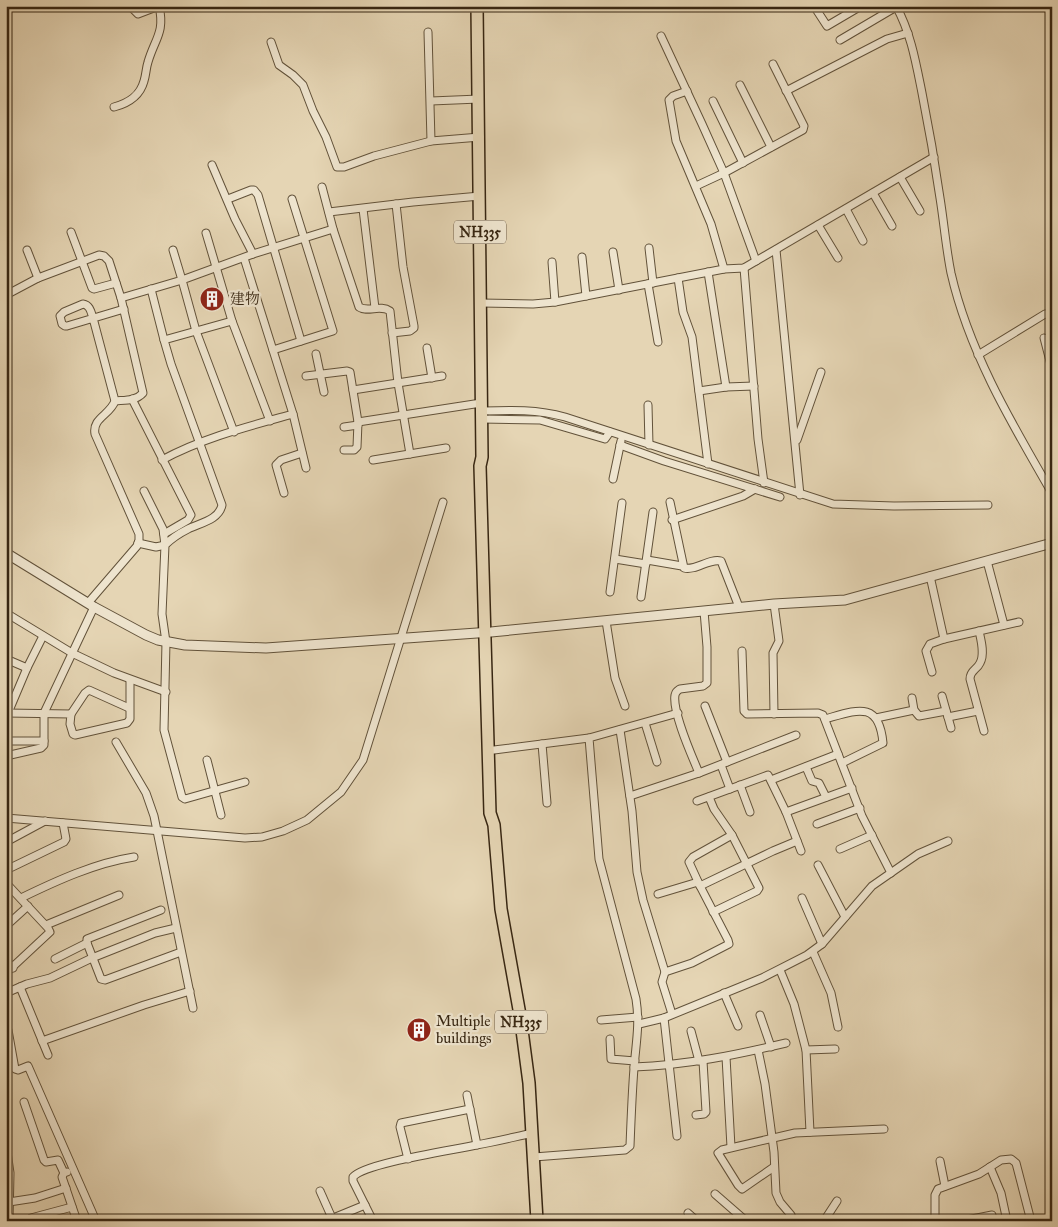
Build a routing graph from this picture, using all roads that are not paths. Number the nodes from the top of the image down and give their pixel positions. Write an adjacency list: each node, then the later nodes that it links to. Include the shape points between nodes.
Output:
1 (130, 6): 2 (street, via 138,14)
2 (159, 6): 19 (street, via 162,27 140,91 132,100)
3 (477, 6): 16 (highway, NH335)
4 (814, 6): 5 (street, via 827,26)
5 (862, 6)
6 (896, 7): 8 (street); 10 (street)
7 (428, 32): 17 (street)
8 (908, 33): 15 (street, via 887,39); 23 (street)
9 (661, 36): 14 (street)
10 (840, 40)
11 (270, 42): 21 (street, via 279,66 294,74 303,85 337,167)
12 (773, 64): 15 (street)
13 (740, 85): 22 (street)
14 (687, 91): 26 (street); 28 (street, via 669,100 676,142)
15 (786, 91): 22 (street, via 804,126 800,132)
16 (479, 99): 17 (street); 20 (highway, NH335)
17 (431, 101): 21 (street)
18 (714, 101): 24 (street)
19 (114, 108)
20 (480, 137): 21 (street); 31 (highway, NH335)
21 (431, 141)
22 (771, 147): 24 (street)
23 (934, 156): 27 (street); 89 (street, via 951,273)
24 (743, 163): 26 (street)
25 (212, 166): 32 (street)
26 (724, 173): 28 (street); 56 (street)
27 (900, 177): 30 (street); 37 (street)
28 (696, 186): 61 (street)
29 (322, 187): 38 (street)
30 (873, 193): 36 (street); 40 (street)
31 (480, 196): 34 (street); 74 (highway, NH335)
32 (228, 199): 46 (street, via 251,190 256,192); 52 (street)
33 (292, 199): 44 (street)
34 (396, 204): 35 (street); 81 (street, via 414,328)
35 (363, 209): 38 (street); 75 (street)
36 (846, 209): 39 (street); 45 (street)
37 (920, 211)
38 (329, 212): 41 (street)
39 (818, 226): 50 (street); 55 (street)
40 (892, 226)
41 (333, 229): 44 (street); 75 (street, via 359,307)
42 (71, 232): 57 (street)
43 (206, 233): 59 (street)
44 (304, 238): 46 (street); 84 (street, via 332,331)
45 (864, 242)
46 (274, 247): 52 (street); 84 (street)
47 (649, 248): 67 (street)
48 (27, 250): 63 (street)
49 (173, 250): 65 (street)
50 (776, 250): 56 (street); 113 (street)
51 (612, 252): 69 (street)
52 (253, 254): 54 (street)
53 (582, 257): 71 (street)
54 (244, 258): 59 (street); 87 (street)
55 (838, 258)
56 (756, 261): 60 (street)
57 (82, 262): 63 (street); 66 (street, via 92,288); 66 (street, via 100,255 107,258)
58 (552, 262): 73 (street)
59 (216, 268): 65 (street); 79 (street)
60 (744, 268): 61 (street); 97 (street)
61 (724, 269): 62 (street)
62 (708, 272): 64 (street); 98 (street)
63 (38, 278): 70 (street)
64 (678, 278): 67 (street); 100 (street, via 692,337)
65 (182, 280): 68 (street); 80 (street)
66 (116, 283): 72 (street)
67 (650, 284): 69 (street); 85 (street)
68 (151, 289): 72 (street); 83 (street)
69 (619, 290): 71 (street)
70 (6, 294)
71 (586, 296): 73 (street)
72 (121, 298): 76 (street)
73 (555, 302): 74 (street)
74 (481, 303): 105 (highway, NH335)
75 (375, 308): 81 (street, via 390,311)
76 (124, 309): 78 (street); 102 (street, via 143,389 141,395)
77 (1045, 314): 89 (street)
78 (93, 318): 78 (street, via 88,306 83,304 60,316 65,326); 103 (street)
79 (232, 321): 80 (street); 108 (street)
80 (196, 331): 83 (street); 111 (street)
81 (392, 333): 96 (street)
82 (1044, 338): 90 (street)
83 (164, 340): 114 (street)
84 (301, 342): 87 (street)
85 (658, 342)
86 (427, 348): 95 (street)
87 (272, 350): 106 (street)
88 (316, 354): 92 (street)
89 (978, 355): 130 (street)
90 (1052, 369)
91 (821, 372): 113 (street)
92 (320, 375): 93 (street); 99 (street, via 348,371); 101 (street)
93 (306, 376)
94 (442, 376): 95 (street)
95 (432, 378): 96 (street)
96 (398, 383): 99 (street); 107 (street)
97 (754, 386): 98 (street); 126 (street)
98 (726, 387): 100 (street)
99 (354, 390): 109 (street)
100 (699, 391): 123 (street)
101 (324, 392)
102 (132, 399): 103 (street); 121 (street)
103 (116, 401): 140 (street, via 94,428 139,534)
104 (648, 405): 116 (street)
105 (482, 411): 107 (street); 112 (street, via 545,411); 160 (highway, NH335, via 480,466)
106 (293, 414): 108 (street); 119 (street)
107 (404, 415): 109 (street); 120 (street)
108 (270, 421): 111 (street)
109 (358, 423): 110 (street); 118 (street, via 357,449)
110 (344, 427)
111 (234, 432): 114 (street)
112 (622, 436): 115 (street); 116 (street)
113 (796, 442): 131 (street)
114 (200, 444): 121 (street); 142 (street, via 221,510)
115 (620, 445): 125 (street); 127 (street)
116 (648, 445): 123 (street)
117 (446, 448): 120 (street)
118 (344, 450)
119 (302, 453): 124 (street); 129 (street, via 280,460 276,465)
120 (410, 454): 122 (street)
121 (162, 460): 139 (street, via 191,516)
122 (373, 460)
123 (708, 464): 126 (street)
124 (306, 468)
125 (613, 479)
126 (764, 482): 131 (street)
127 (755, 489): 132 (street); 138 (street)
128 (144, 491): 139 (street)
129 (284, 493)
130 (1052, 493)
131 (800, 495): 136 (street, via 847,506)
132 (780, 497)
133 (444, 502): 162 (street)
134 (670, 502): 138 (street)
135 (622, 503): 144 (street)
136 (988, 504)
137 (653, 512): 146 (street)
138 (672, 520): 147 (street)
139 (164, 534): 142 (street)
140 (138, 543): 142 (street, via 156,547); 152 (street)
141 (1052, 543): 145 (street)
142 (165, 544): 164 (street, via 162,614)
143 (6, 553): 152 (street)
144 (615, 559): 146 (street); 149 (street)
145 (987, 561): 148 (street); 158 (street)
146 (646, 562): 147 (street); 150 (street)
147 (682, 566): 153 (street, via 690,569 721,561)
148 (930, 576): 151 (street, via 845,600); 163 (street)
149 (610, 592)
150 (642, 597)
151 (774, 604): 153 (street); 183 (street, via 779,641 773,653)
152 (91, 605): 164 (street, via 146,636); 166 (street)
153 (739, 607): 154 (street)
154 (704, 611): 156 (street); 181 (street, via 707,683 677,691)
155 (6, 613): 161 (street)
156 (606, 621): 160 (street); 174 (street, via 615,678)
157 (1019, 622): 158 (street)
158 (1004, 625): 159 (street)
159 (979, 631): 163 (street); 178 (street, via 981,662 970,675)
160 (488, 632): 162 (street); 197 (highway, NH335); 225 (highway, NH335, via 490,813)
161 (43, 636): 166 (street); 168 (street)
162 (400, 639): 164 (street, via 266,648); 226 (street, via 362,760 341,792 307,820 262,837)
163 (944, 639): 169 (street, via 927,647)
164 (166, 642): 171 (street)
165 (742, 651): 183 (street, via 744,711)
166 (72, 653): 170 (street); 180 (street)
167 (6, 659): 168 (street)
168 (27, 668): 179 (street)
169 (932, 672)
170 (130, 680): 171 (street); 176 (street)
171 (166, 692): 211 (street, via 165,738 180,795 185,798)
172 (942, 696): 184 (street)
173 (912, 698): 177 (street)
174 (625, 706)
175 (705, 706): 203 (street)
176 (129, 708): 182 (street, via 89,690); 182 (street, via 130,719 126,723 78,735 73,734)
177 (914, 710): 184 (street, via 919,716); 185 (street)
178 (978, 711): 184 (street); 190 (street)
179 (7, 713): 180 (street)
180 (44, 713): 182 (street); 194 (street)
181 (678, 713): 187 (street); 205 (street)
182 (71, 714)
183 (774, 714): 186 (street, via 821,713)
184 (947, 714): 188 (street)
185 (876, 718): 186 (street, via 871,713 858,711); 202 (street, via 882,745)
186 (825, 719): 198 (street)
187 (646, 723): 189 (street); 201 (street)
188 (951, 728)
189 (620, 730): 192 (street); 212 (street)
190 (984, 731)
191 (796, 734): 203 (street)
192 (589, 738): 196 (street); 272 (street, via 599,859 636,999)
193 (6, 741): 194 (street)
194 (44, 741): 199 (street, via 41,748)
195 (116, 742): 226 (street, via 146,793)
196 (542, 744): 197 (street); 216 (street)
197 (494, 750): 225 (highway, NH335)
198 (838, 754): 202 (street); 204 (street)
199 (6, 756)
200 (207, 760): 211 (street)
201 (657, 762)
202 (842, 762): 209 (street)
203 (724, 763): 205 (street); 210 (street)
204 (806, 767): 206 (street); 214 (street, via 812,781 819,783)
205 (699, 773): 212 (street)
206 (771, 780): 208 (street, via 766,775); 219 (street)
207 (245, 782): 211 (street)
208 (740, 785): 210 (street); 218 (street)
209 (852, 788): 214 (street); 217 (street)
210 (730, 789): 213 (street)
211 (214, 790): 220 (street)
212 (630, 796): 261 (street, via 639,881)
213 (709, 797): 215 (street); 227 (street)
214 (826, 798): 219 (street)
215 (697, 801)
216 (547, 803)
217 (860, 808): 224 (street); 228 (street)
218 (750, 812)
219 (786, 812): 229 (street)
220 (221, 815)
221 (6, 818): 222 (street)
222 (45, 821): 223 (street); 231 (street)
223 (63, 823): 226 (street); 237 (street, via 64,842)
224 (817, 824)
225 (494, 825): 295 (highway, NH335, via 502,909 520,1015)
226 (157, 830): 251 (street)
227 (732, 835): 235 (street); 240 (street, via 690,859)
228 (872, 835): 232 (street); 238 (street)
229 (797, 841): 233 (street); 235 (street)
230 (948, 841): 238 (street, via 927,849)
231 (6, 842)
232 (840, 849)
233 (801, 852)
234 (134, 857): 243 (street, via 100,865)
235 (747, 863): 240 (street); 247 (street, via 758,890)
236 (818, 865): 248 (street)
237 (6, 870)
238 (891, 873): 248 (street, via 872,886)
239 (6, 883): 243 (street)
240 (699, 884): 241 (street); 247 (street)
241 (658, 894)
242 (119, 895): 249 (street)
243 (21, 898): 245 (street)
244 (802, 898): 253 (street)
245 (28, 906): 249 (street); 250 (street)
246 (161, 910): 252 (street, via 89,938)
247 (713, 912): 261 (street, via 729,944 692,963)
248 (845, 917): 253 (street)
249 (46, 925): 259 (street, via 49,934)
250 (6, 926)
251 (176, 928): 254 (street); 256 (street)
252 (87, 943): 256 (street); 257 (street)
253 (822, 944): 255 (street)
254 (181, 952): 256 (street, via 103,981); 264 (street)
255 (813, 952): 260 (street); 274 (street, via 830,993)
256 (92, 958): 263 (street, via 50,978)
257 (55, 959)
258 (6, 960): 259 (street)
259 (13, 968): 262 (street)
260 (780, 970): 266 (street); 283 (street, via 794,1004)
261 (665, 972): 268 (street, via 662,982)
262 (6, 973)
263 (20, 987): 265 (street); 278 (street)
264 (190, 991): 267 (street); 278 (street)
265 (6, 992)
266 (724, 993): 268 (street); 273 (street)
267 (193, 1008)
268 (672, 1014): 270 (street)
269 (760, 1015): 280 (street)
270 (664, 1018): 272 (street); 288 (street)
271 (601, 1020): 272 (street)
272 (638, 1021): 287 (street)
273 (738, 1026)
274 (838, 1027)
275 (8, 1030): 306 (street, via 15,1069 28,1066)
276 (691, 1031): 286 (street)
277 (610, 1039): 287 (street, via 611,1059)
278 (42, 1042): 284 (street)
279 (786, 1043): 280 (street)
280 (771, 1047): 282 (street)
281 (835, 1049): 283 (street)
282 (758, 1050): 285 (street); 297 (street)
283 (806, 1050): 294 (street)
284 (48, 1055)
285 (726, 1057): 286 (street); 299 (street)
286 (701, 1061): 288 (street); 292 (street, via 706,1112)
287 (635, 1064): 288 (street); 301 (street, via 628,1149)
288 (669, 1065): 296 (street)
289 (467, 1095): 291 (street)
290 (24, 1102): 307 (street, via 44,1160 58,1160)
291 (470, 1109): 298 (street); 302 (street, via 401,1123)
292 (696, 1115)
293 (884, 1129): 294 (street)
294 (810, 1132): 297 (street)
295 (533, 1133): 298 (street); 301 (highway, NH335)
296 (677, 1136)
297 (772, 1137): 299 (street); 304 (street)
298 (477, 1145): 302 (street)
299 (731, 1147): 304 (street, via 719,1151 719,1156 740,1188 745,1188)
300 (7, 1150): 310 (street)
301 (534, 1157): 326 (highway, NH335)
302 (408, 1159): 315 (street, via 354,1175 353,1180)
303 (940, 1161): 308 (street)
304 (774, 1167): 321 (street, via 777,1198 791,1215)
305 (990, 1168): 308 (street); 332 (street, via 1001,1193); 333 (street, via 1000,1160 1014,1160)
306 (74, 1170): 307 (street); 324 (street)
307 (64, 1173): 309 (street, via 62,1177)
308 (945, 1186): 330 (street, via 935,1195)
309 (66, 1188): 314 (street); 316 (street)
310 (8, 1189): 314 (street)
311 (320, 1191): 320 (street)
312 (715, 1194): 328 (street)
313 (836, 1201): 329 (street)
314 (9, 1202): 322 (street)
315 (365, 1205): 320 (street); 325 (street)
316 (72, 1207): 319 (street); 323 (street)
317 (688, 1213): 327 (street)
318 (992, 1214): 331 (street)
319 (31, 1218)
320 (329, 1220)
321 (787, 1220)
322 (9, 1221)
323 (78, 1221)
324 (96, 1221)
325 (373, 1221)
326 (537, 1221)
327 (697, 1221)
328 (746, 1221)
329 (824, 1221)
330 (935, 1221)
331 (962, 1221)
332 (1007, 1221)
333 (1031, 1221)

